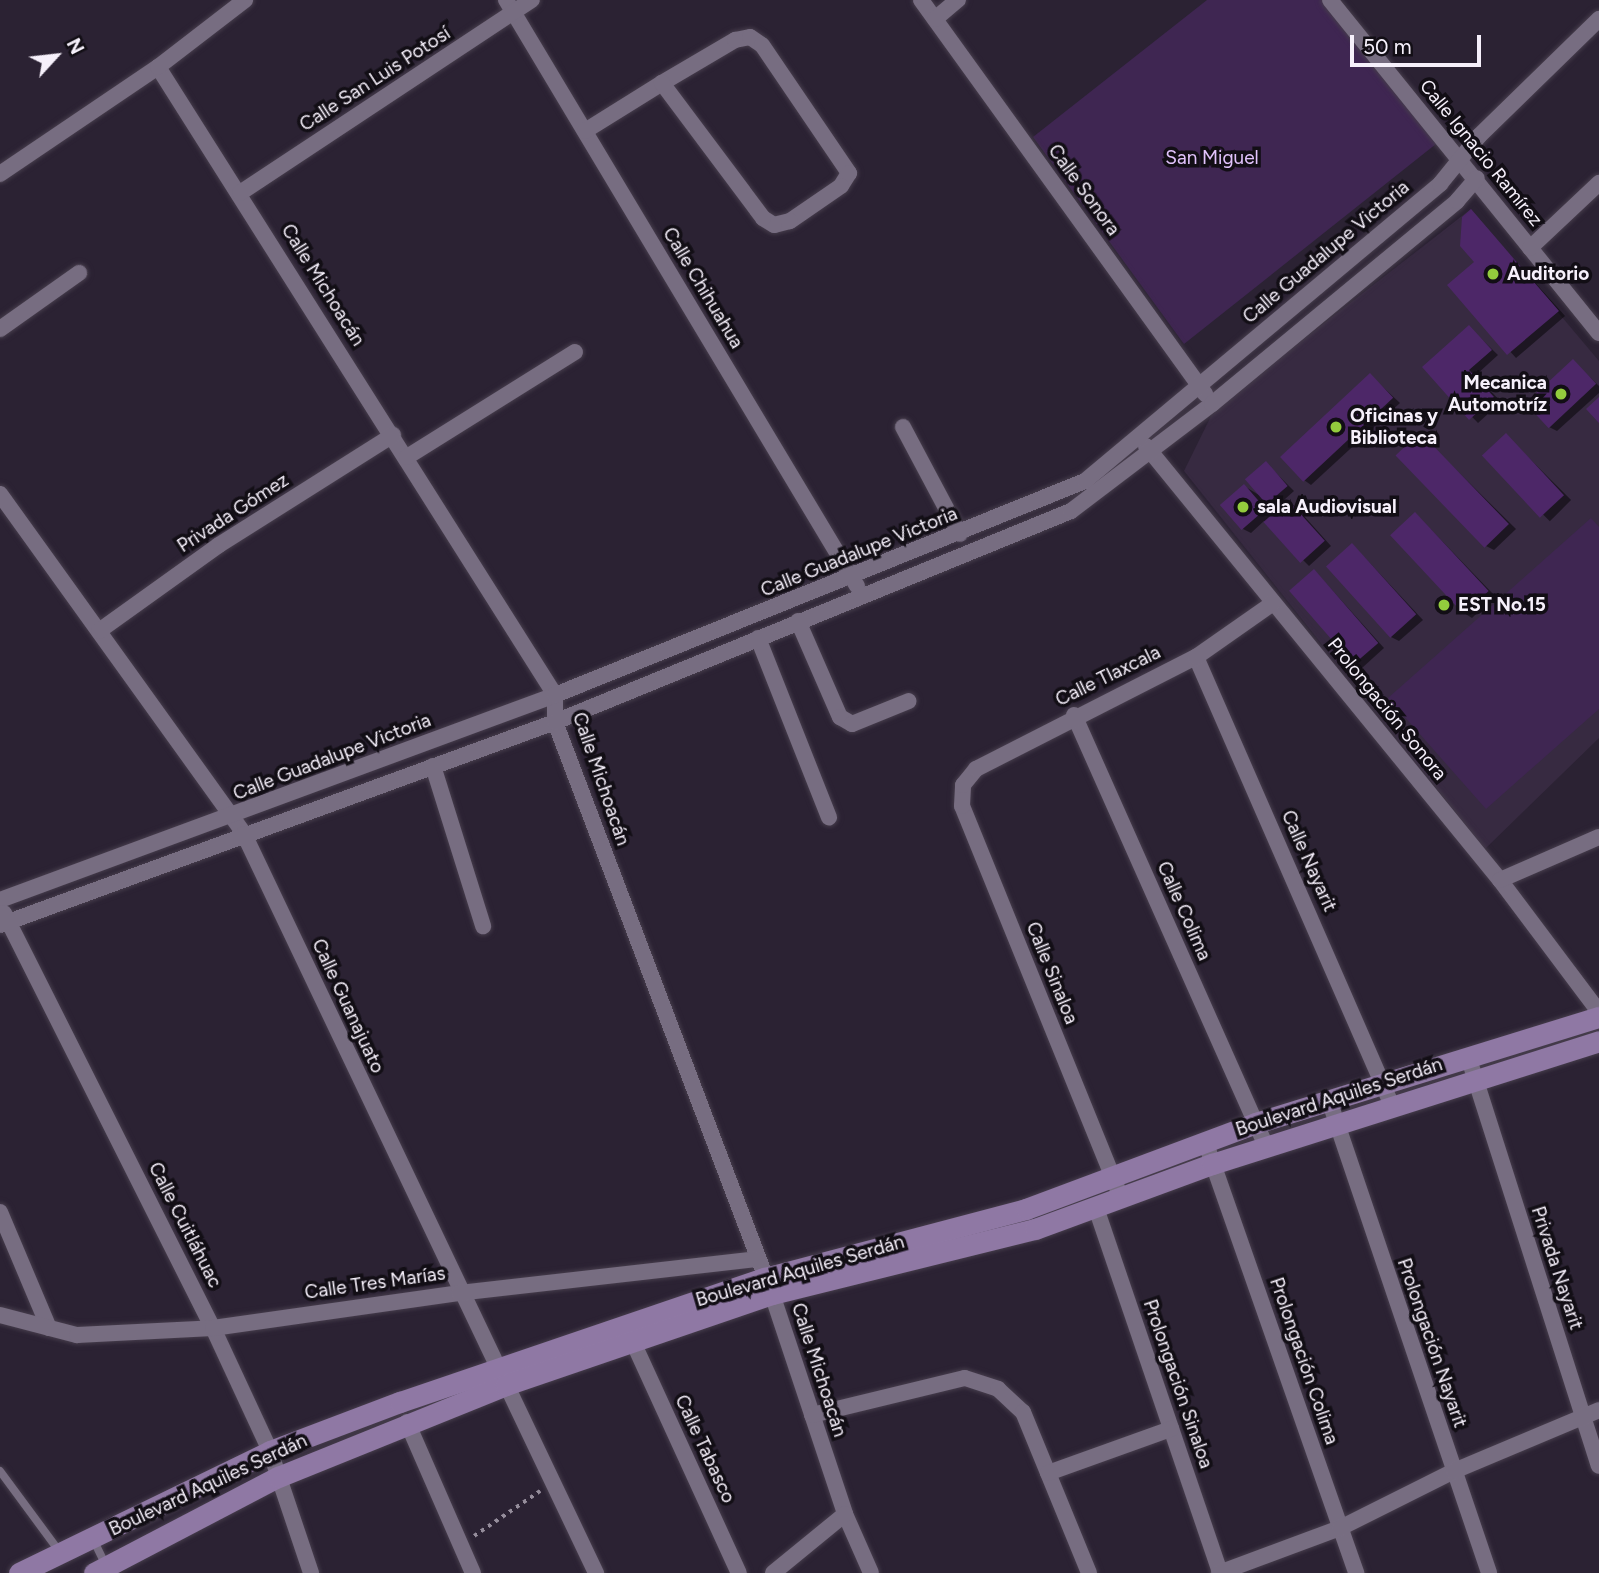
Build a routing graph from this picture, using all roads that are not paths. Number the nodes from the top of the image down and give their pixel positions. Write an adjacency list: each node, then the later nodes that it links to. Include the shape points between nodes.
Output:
1 (245, 0): 9 (street)
2 (533, 0): 6 (street, Calle San Luis Potosí)
3 (921, 0): 7 (street, Calle Sonora)
4 (958, 0): 7 (street)
5 (1330, 0): 12 (street, Calle Ignacio Ramírez)
6 (510, 7): 11 (street, Calle Chihuahua); 16 (street, Calle San Luis Potosí)
7 (934, 19): 22 (street, Calle Sonora)
8 (1599, 19): 12 (street, Calle Guadalupe Victoria, via 1479,136)
9 (158, 67): 13 (street); 16 (street, Calle Michoacán)
10 (662, 83): 10 (street, via 735,40 750,37 762,45 849,173 841,186 790,221 774,225 763,218); 11 (street)
11 (585, 131): 31 (street, Calle Chihuahua)
12 (1461, 161): 14 (street, Calle Ignacio Ramírez); 22 (street, Calle Guadalupe Victoria, via 1440,184)
13 (0, 174)
14 (1477, 178): 17 (street, Calle Ignacio Ramírez); 23 (street, via 1457,201)
15 (1599, 183): 17 (street)
16 (240, 193): 25 (street, Calle Michoacán)
17 (1530, 248): 20 (street, Calle Ignacio Ramírez)
18 (79, 273): 19 (street)
19 (0, 329)
20 (1599, 334)
21 (575, 352): 28 (street)
22 (1199, 386): 23 (street, Calle Sonora); 26 (street, Calle Guadalupe Victoria)
23 (1212, 404): 27 (street)
24 (903, 427): 30 (street)
25 (393, 435): 28 (street, Calle Michoacán); 35 (street, Privada Gómez, via 219,545)
26 (1138, 436): 27 (street, Prolongación Sonora); 30 (street, Calle Guadalupe Victoria, via 1085,481)
27 (1152, 453): 32 (street, via 1071,511); 33 (street, Prolongación Sonora)
28 (407, 457): 38 (street, Calle Michoacán)
29 (0, 494): 35 (street, Calle Guanajuato)
30 (960, 534): 31 (street, Calle Guadalupe Victoria)
31 (852, 578): 32 (street, Calle Chihuahua); 38 (street, Calle Guadalupe Victoria)
32 (864, 598): 34 (street)
33 (1273, 603): 37 (street, Calle Tlaxcala); 48 (street, Prolongación Sonora)
34 (798, 621): 36 (street); 39 (street, via 840,717 852,724)
35 (99, 631): 44 (street, Calle Guanajuato)
36 (758, 638): 41 (street); 45 (street)
37 (1196, 657): 40 (street, Calle Tlaxcala); 55 (street, Calle Nayarit)
38 (555, 695): 41 (street, Calle Michoacán); 44 (street, Calle Guadalupe Victoria)
39 (909, 701)
40 (1074, 715): 43 (street, Calle Tlaxcala, via 976,769); 59 (street, Calle Colima)
41 (555, 722): 42 (street); 68 (street, Calle Michoacán)
42 (433, 766): 46 (street); 51 (street)
43 (963, 785): 64 (street, Calle Sinaloa, via 962,806)
44 (233, 817): 46 (street, Calle Guanajuato); 49 (street, Calle Guadalupe Victoria)
45 (829, 817)
46 (244, 834): 50 (street); 69 (street, Calle Guanajuato)
47 (1599, 837): 48 (street)
48 (1500, 880): 52 (street, Prolongación Sonora)
49 (0, 902): 50 (street, Calle Cuitláhuac)
50 (5, 923): 72 (street, Calle Cuitláhuac)
51 (482, 926)
52 (1599, 1014): 54 (street, Boulevard Aquiles Serdán)
53 (1599, 1041): 56 (street, Boulevard Aquiles Serdán)
54 (1468, 1056): 55 (street, Boulevard Aquiles Serdán); 56 (street, Privada Nayarit)
55 (1384, 1082): 57 (street, Boulevard Aquiles Serdán); 58 (street, Calle Nayarit)
56 (1475, 1082): 58 (street, Boulevard Aquiles Serdán); 77 (street, Privada Nayarit)
57 (1329, 1100): 59 (street, Boulevard Aquiles Serdán); 60 (street, Prolongación Nayarit)
58 (1393, 1108): 60 (street, Boulevard Aquiles Serdán)
59 (1256, 1123): 61 (street, Boulevard Aquiles Serdán); 62 (street, Calle Colima)
60 (1337, 1125): 62 (street, Boulevard Aquiles Serdán); 82 (street, Prolongación Nayarit)
61 (1205, 1141): 63 (street, Prolongación Colima); 64 (street, Boulevard Aquiles Serdán)
62 (1266, 1147): 63 (street, Boulevard Aquiles Serdán)
63 (1212, 1164): 65 (street, Boulevard Aquiles Serdán); 87 (street, Prolongación Colima)
64 (1111, 1174): 65 (street, Calle Sinaloa); 68 (street, Boulevard Aquiles Serdán, via 1026,1209)
65 (1120, 1195): 66 (street, Boulevard Aquiles Serdán)
66 (1096, 1208): 68 (street, Boulevard Aquiles Serdán, via 1035,1229); 79 (street, Prolongación Sinaloa)
67 (0, 1212): 71 (street)
68 (764, 1277): 69 (street, Calle Tres Marías); 73 (street, Boulevard Aquiles Serdán); 74 (street, Boulevard Aquiles Serdán); 76 (street, Calle Michoacán)
69 (459, 1293): 72 (street, Calle Tres Marías); 74 (street, Calle Guanajuato)
70 (0, 1315): 71 (street, Calle Tres Marías)
71 (49, 1328): 72 (street, Calle Tres Marías, via 77,1335)
72 (213, 1328): 80 (street, Calle Cuitláhuac)
73 (632, 1342): 74 (street, Boulevard Aquiles Serdán); 95 (street, Calle Tabasco)
74 (501, 1377): 78 (street, Boulevard Aquiles Serdán); 80 (street, Boulevard Aquiles Serdán); 94 (street, Calle Guanajuato)
75 (1599, 1410): 77 (street)
76 (812, 1415): 84 (street, via 965,1378 998,1389 1023,1412); 86 (street, Calle Michoacán)
77 (1583, 1416): 81 (street, Privada Nayarit); 82 (street)
78 (407, 1422): 85 (street, Boulevard Aquiles Serdán); 93 (street)
79 (1171, 1429): 84 (street); 99 (street, Prolongación Sinaloa)
80 (270, 1451): 85 (street, Calle Cuitláhuac); 88 (street, Boulevard Aquiles Serdán)
81 (1599, 1466)
82 (1454, 1472): 87 (street); 101 (street, Prolongación Nayarit)
83 (1, 1474): 89 (lane)
84 (1048, 1474): 98 (street)
85 (278, 1478): 90 (street, Boulevard Aquiles Serdán); 92 (street, Calle Cuitláhuac)
86 (845, 1514): 96 (street); 97 (street, Calle Michoacán)
87 (1340, 1528): 99 (street); 100 (street, Prolongación Colima)
88 (93, 1539): 89 (street, Boulevard Aquiles Serdán); 90 (lane)
89 (60, 1554): 91 (street, Boulevard Aquiles Serdán)
90 (104, 1571)
91 (19, 1573)
92 (311, 1573)
93 (472, 1573)
94 (596, 1573)
95 (740, 1573)
96 (773, 1573)
97 (871, 1573)
98 (1089, 1573)
99 (1220, 1573)
100 (1356, 1573)
101 (1489, 1573)

